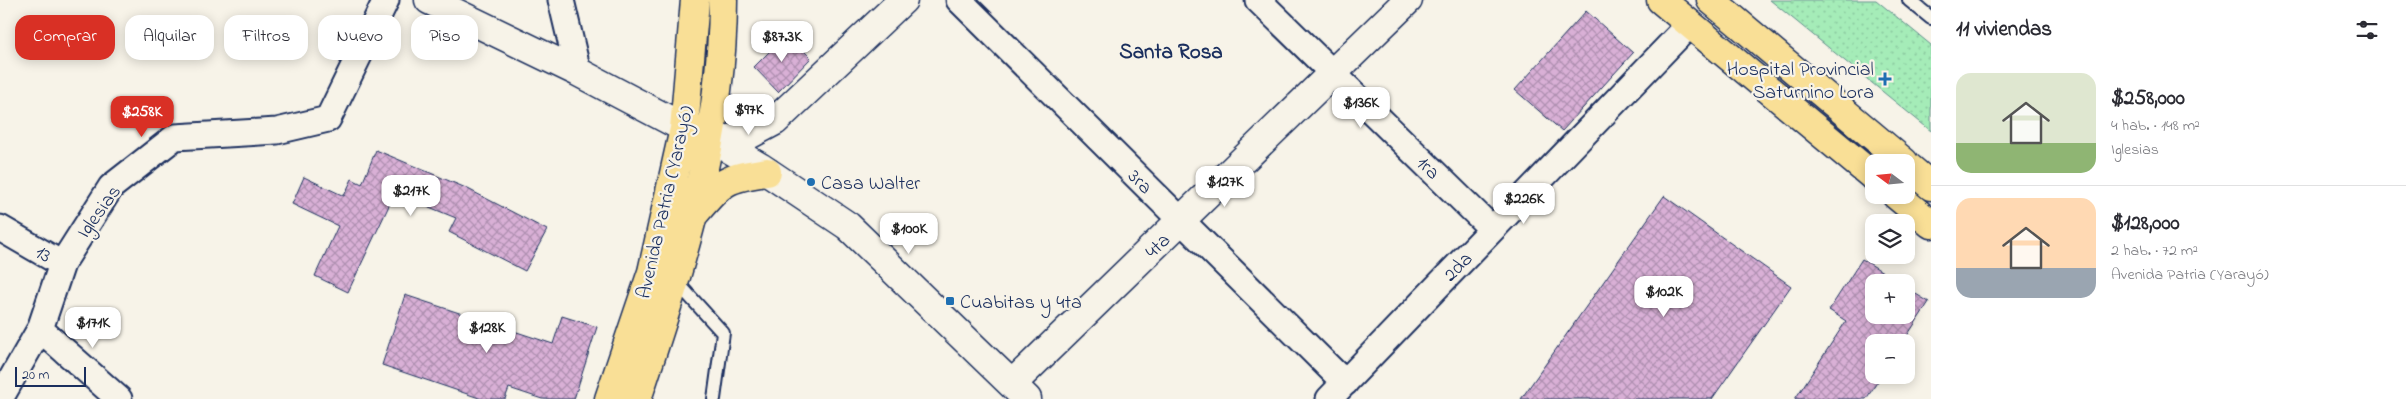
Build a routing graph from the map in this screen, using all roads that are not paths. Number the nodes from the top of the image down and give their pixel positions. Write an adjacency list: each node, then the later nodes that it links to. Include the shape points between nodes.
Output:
1 (386, 0): 30 (street, Iglesias, via 328,119 277,131 175,137 111,187)
2 (429, 0): 15 (street)
3 (561, 0): 15 (street)
4 (695, 0): 17 (main road, Avenida Patria (Yarayó))
5 (723, 0): 18 (main road, Avenida Patria (Yarayó), via 718,93)
6 (903, 0): 18 (street, via 775,121 747,136)
7 (959, 0): 26 (street, 3ra)
8 (1258, 0): 16 (street, 1ra)
9 (1408, 0): 16 (street, 4ta)
10 (1661, 0): 14 (main road)
11 (1711, 0): 19 (main road)
12 (1910, 0): 13 (lane)
13 (1931, 18)
14 (1690, 24): 20 (main road); 29 (street, 2da)
15 (578, 72): 17 (street)
16 (1333, 73): 26 (street, 4ta); 29 (street, 1ra)
17 (684, 129): 18 (street); 31 (main road, Avenida Patria (Yarayó))
18 (710, 142): 21 (street, via 726,147); 25 (main road, Avenida Patria (Yarayó))
19 (1893, 154)
20 (1865, 170)
21 (767, 172): 25 (main road, via 738,176 720,185); 34 (street, via 848,226)
22 (1915, 172): 23 (main road)
23 (1931, 186)
24 (1907, 204): 27 (main road)
25 (691, 218): 31 (main road, Avenida Patria (Yarayó))
26 (1182, 221): 33 (street, 3ra); 34 (street, 4ta)
27 (1931, 224)
28 (0, 228): 30 (street, 13)
29 (1492, 229): 33 (street, 2da)
30 (62, 264): 32 (street, Iglesias)
31 (664, 276): 37 (main road, Avenida Patria (Yarayó)); 38 (main road, Avenida Patria (Yarayó)); 39 (lane, via 723,333)
32 (40, 329): 35 (street, Iglesias); 36 (street)
33 (1337, 391)
34 (1020, 392)
35 (0, 399)
36 (119, 399)
37 (609, 399)
38 (637, 399)
39 (714, 399)

